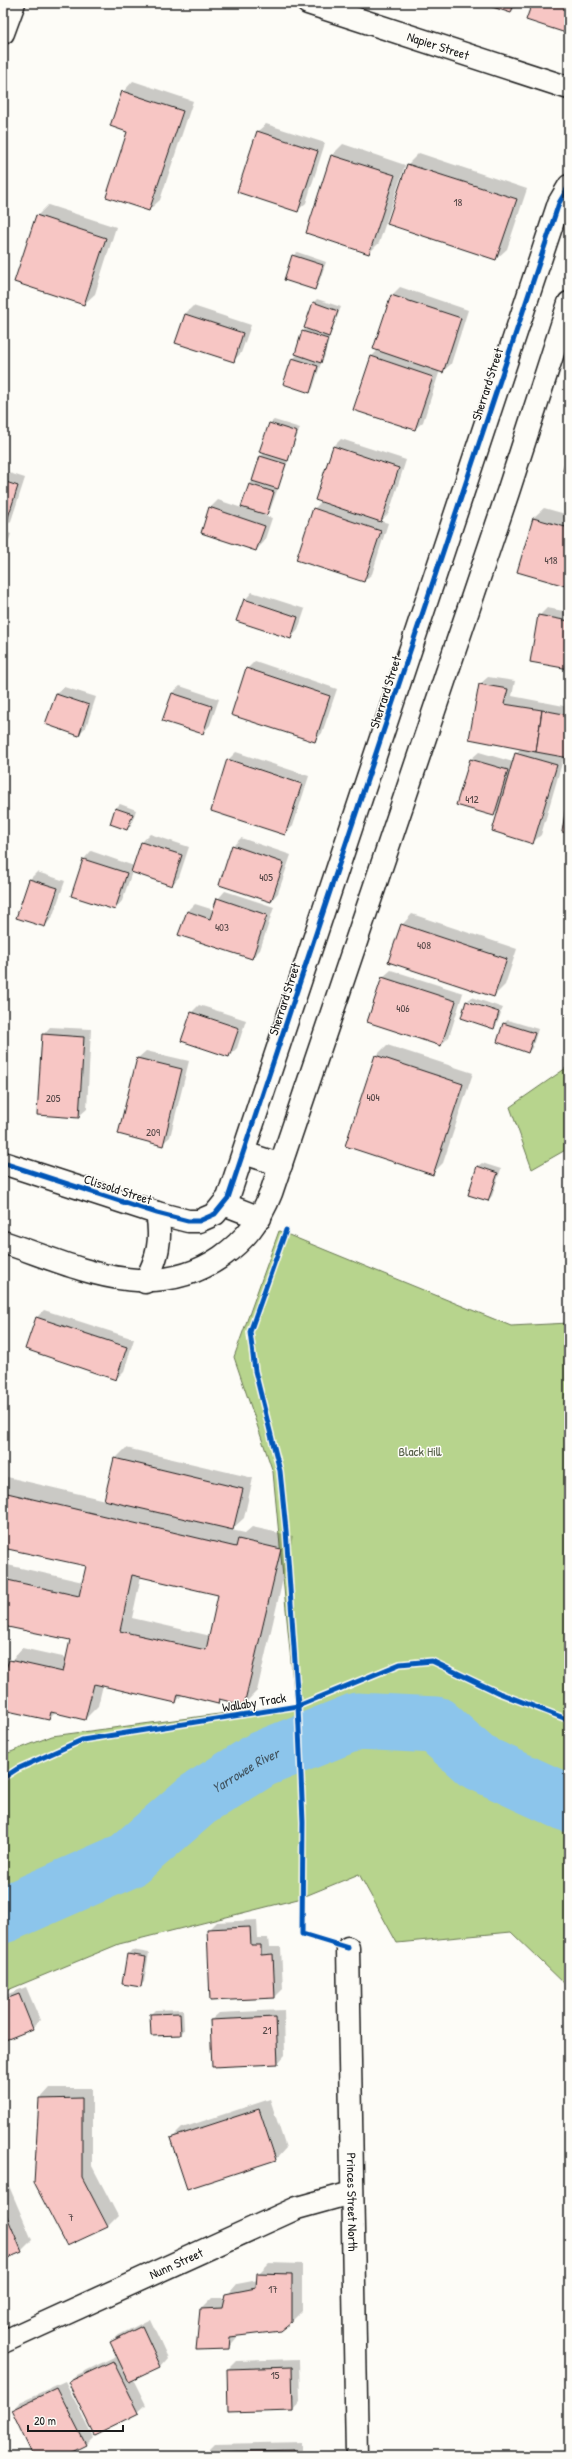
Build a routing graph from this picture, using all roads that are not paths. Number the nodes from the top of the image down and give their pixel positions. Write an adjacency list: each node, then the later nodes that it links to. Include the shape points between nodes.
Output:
1 (14, 3): 3 (street)
2 (308, 3): 4 (street, Napier Street)
3 (3, 33)
4 (569, 88)
5 (569, 186): 7 (street, Sherrard Street, via 563,194 554,218)
6 (569, 303): 9 (street, via 508,492)
7 (244, 1153): 9 (street); 10 (street, Sherrard Street, via 234,1186)
8 (3, 1163): 11 (street, Clissold Street)
9 (281, 1165): 12 (street)
10 (224, 1204): 11 (street, Clissold Street, via 214,1214 199,1221); 12 (street)
11 (157, 1213): 14 (street, via 159,1248)
12 (260, 1218): 14 (street, via 244,1239 217,1260 180,1277)
13 (3, 1242): 14 (street, via 96,1273)
14 (145, 1282)
15 (348, 1948): 16 (street, Princes Street North)
16 (351, 2193): 17 (street, Nunn Street, via 297,2208); 18 (street, Princes Street North)
17 (3, 2342)
18 (357, 2456)

